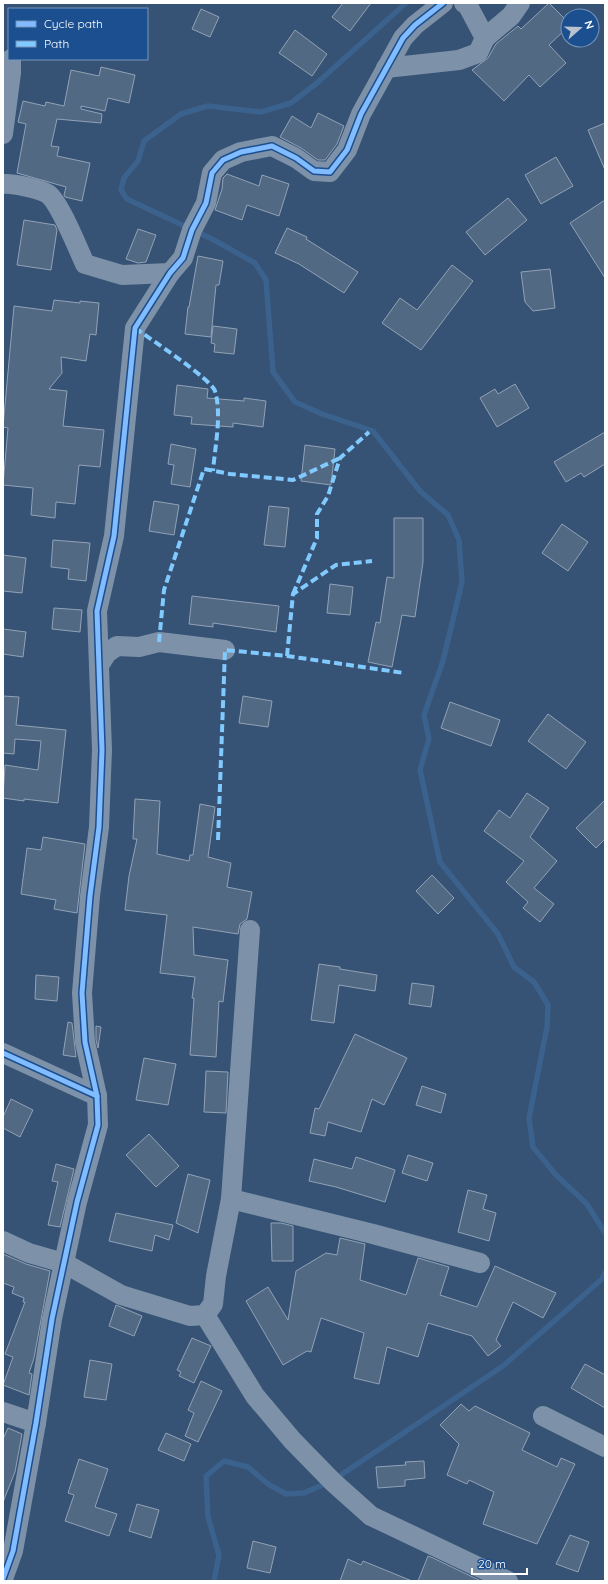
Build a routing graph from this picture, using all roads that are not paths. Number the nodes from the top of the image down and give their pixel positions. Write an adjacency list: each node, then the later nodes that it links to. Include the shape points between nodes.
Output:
1 (443, 3): 6 (street, via 403,38)
2 (464, 3): 4 (street, via 468,4)
3 (520, 3): 4 (street, via 511,16)
4 (485, 38): 6 (street, via 478,53 459,60)
5 (11, 60): 7 (street)
6 (386, 68): 9 (street, via 361,114 347,150 330,172 314,170 272,146 241,152 223,160 212,173 206,203 183,258)
7 (3, 134)
8 (3, 184): 9 (street, via 10,183 48,194 58,206 85,264 122,275)
9 (170, 273): 11 (street, via 135,328 114,536 98,610)
10 (225, 650): 11 (street, via 158,642 139,647 117,646 107,653)
11 (100, 664): 14 (street, via 102,750 99,827 82,992 85,1042)
12 (250, 930): 15 (street)
13 (3, 1053): 14 (street)
14 (97, 1096): 17 (street, via 98,1125)
15 (231, 1199): 18 (street); 19 (street, via 213,1304)
16 (3, 1240): 17 (street, via 29,1253)
17 (64, 1263): 19 (street, via 121,1294 190,1316); 22 (street, via 52,1318)
18 (480, 1263)
19 (205, 1315): 25 (street, via 255,1396 333,1482 371,1516)
20 (3, 1412): 22 (street)
21 (543, 1416): 23 (street)
22 (36, 1423): 24 (street, via 13,1551)
23 (605, 1447)
24 (3, 1579)
25 (498, 1579)

